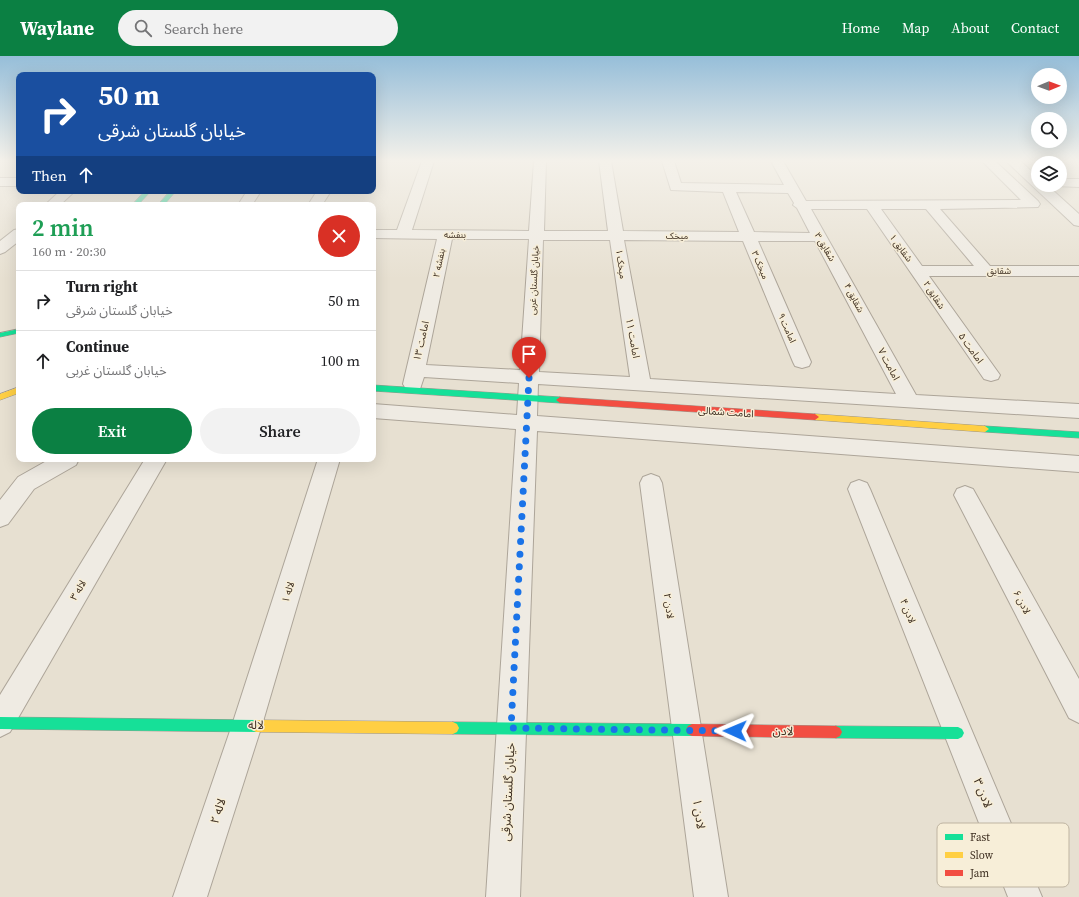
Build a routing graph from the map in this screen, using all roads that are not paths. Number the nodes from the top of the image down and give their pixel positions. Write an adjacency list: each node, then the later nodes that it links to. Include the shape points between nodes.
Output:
1 (415, 200): 13 (street)
2 (538, 200): 15 (street, خیابان گلستان غربی)
3 (611, 200): 17 (street, میخک ۱)
4 (733, 200): 18 (street, میخک ۳)
5 (798, 200): 8 (street, شقایق ۳)
6 (1029, 200): 10 (street, via 1033,204)
7 (1056, 200): 11 (street)
8 (800, 205): 9 (street); 19 (street, شقایق ۳)
9 (871, 205): 10 (street); 22 (street, شقایق ۱)
10 (930, 205): 23 (street)
11 (1079, 222)
12 (376, 234): 13 (street, بنفشه)
13 (404, 234): 14 (street, بنفشه)
14 (445, 235): 15 (street, بنفشه); 25 (street, بنفشه ۲)
15 (536, 235): 17 (street, میخک); 41 (street, خیابان گلستان غربی)
16 (16, 236): 20 (street)
17 (617, 236): 18 (street, میخک); 26 (street, میخک ۱)
18 (748, 236): 19 (street, میخک); 27 (street, میخک ۳)
19 (819, 237): 21 (street, شقایق ۳)
20 (0, 249)
21 (839, 270): 30 (street, شقایق ۴)
22 (918, 271): 23 (street, شقایق); 28 (street, شقایق ۲)
23 (986, 271): 24 (street, شقایق)
24 (1079, 271)
25 (432, 292): 34 (street, امامت ۱۳)
26 (625, 293): 36 (street, امامت ۱۱)
27 (772, 293): 33 (street, امامت ۹)
28 (951, 320): 35 (street, امامت ۵)
29 (16, 326): 32 (main road)
30 (869, 326): 42 (street, امامت ۷)
31 (16, 332): 32 (main road)
32 (4, 334)
33 (802, 362)
34 (415, 370): 39 (street, امامت ۱۳); 41 (street)
35 (991, 376)
36 (640, 384): 41 (street); 42 (street)
37 (376, 388): 39 (main road, امامت شمالی)
38 (16, 391): 40 (main road)
39 (412, 391): 41 (main road, امامت شمالی)
40 (1, 397)
41 (528, 400): 43 (street); 45 (main road, امامت شمالی); 49 (street); 57 (street, خیابان گلستان شرقی)
42 (910, 401): 44 (street)
43 (376, 411)
44 (1079, 411)
45 (1079, 435)
46 (63, 462): 53 (street, via 26,483)
47 (154, 462): 55 (street, لاله ۳)
48 (329, 462): 56 (street, لاله ۱)
49 (1079, 464)
50 (651, 483): 58 (street, لادن ۲)
51 (859, 489): 59 (street, لادن ۴)
52 (965, 495): 54 (street, لادن ۶)
53 (0, 516)
54 (1079, 708)
55 (0, 722): 56 (main road, لاله)
56 (247, 725): 57 (main road, لاله); 62 (street, لاله ۲)
57 (511, 728): 58 (main road, لادن); 63 (street, خیابان گلستان شرقی)
58 (687, 730): 59 (main road, لادن); 64 (street, لادن ۱)
59 (958, 733): 60 (street, لادن ۳)
60 (995, 823)
61 (1021, 887): 65 (street, لادن ۳)
62 (190, 897)
63 (502, 897)
64 (711, 897)
65 (1025, 897)

